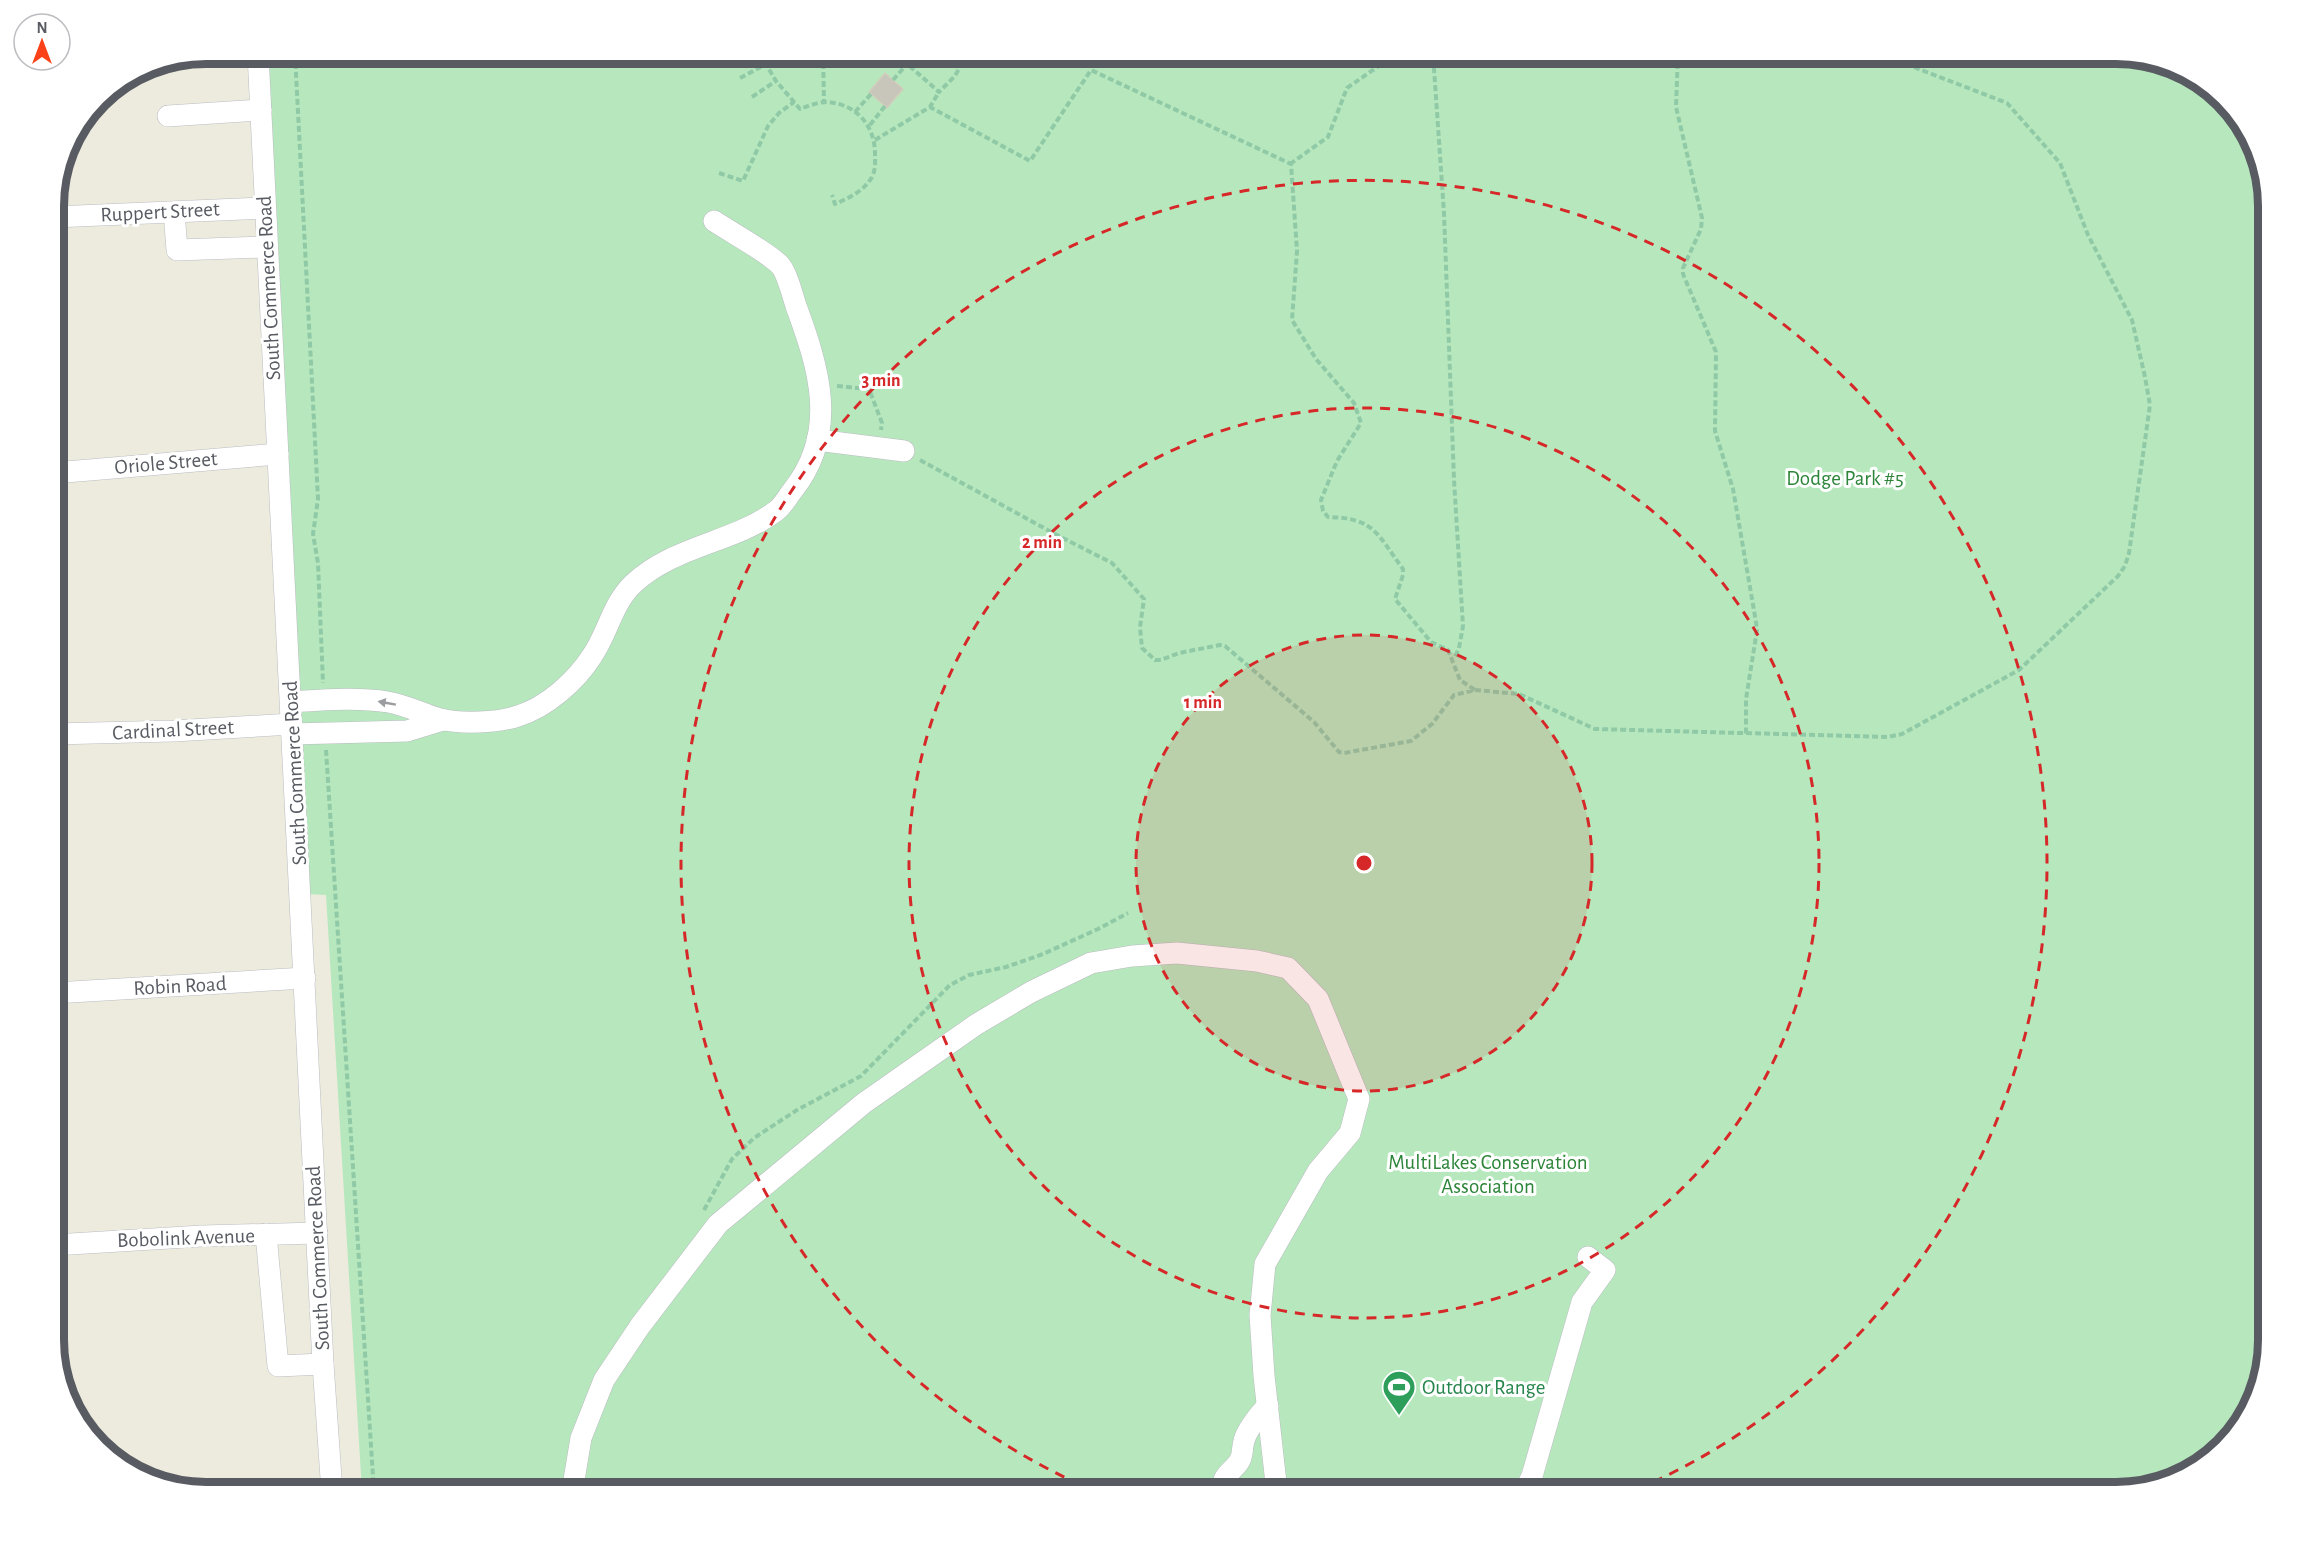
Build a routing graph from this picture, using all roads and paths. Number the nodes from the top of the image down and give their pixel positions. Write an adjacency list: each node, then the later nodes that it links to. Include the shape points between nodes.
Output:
1 (259, 65): 23 (street, South Commerce Road)
2 (296, 65): 43 (path, via 318,499 313,534 318,563)
3 (764, 65): 13 (path)
4 (767, 65): 15 (path)
5 (823, 65): 20 (path)
6 (905, 65): 14 (path)
7 (909, 65): 16 (path)
8 (961, 65): 16 (path)
9 (1380, 65): 28 (path, via 1347,88 1328,137)
10 (1434, 65): 42 (path, via 1463,626)
11 (1678, 65): 49 (path, via 1676,107 1702,218 1683,274 1716,352 1714,431 1733,489 1757,630 1746,699)
12 (1909, 65): 49 (path, via 2007,103 2060,163 2088,235 2132,320 2150,405 2129,553 2118,576 2019,670 1902,734)
13 (740, 78)
14 (893, 80)
15 (776, 81): 18 (path); 19 (path)
16 (939, 92): 22 (path)
17 (871, 94): 24 (path)
18 (752, 97)
19 (794, 102): 20 (path, via 800,109); 29 (path, via 768,126 743,182)
20 (824, 102): 24 (path, via 840,104)
21 (885, 106): 26 (path)
22 (930, 107): 27 (path); 28 (path, via 1030,161 1091,69)
23 (261, 110): 25 (street); 31 (street, South Commerce Road)
24 (855, 112): 26 (path)
25 (168, 116)
26 (870, 125): 27 (path)
27 (875, 140): 30 (path, via 875,167 864,187 835,204)
28 (1290, 164): 42 (path, via 1298,251 1292,320 1316,358 1354,403 1361,423 1337,461 1321,500 1323,511 1328,517 1349,517 1368,524 1403,569 1395,599 1431,642 1448,650)
29 (719, 173)
30 (832, 195)
31 (265, 208): 32 (street, Ruppert Street); 35 (street, South Commerce Road)
32 (174, 212): 33 (street, Ruppert Street); 35 (street, via 177,250)
33 (65, 217)
34 (714, 221): 36 (street, via 781,265 814,355)
35 (267, 247): 40 (street, South Commerce Road)
36 (820, 385): 37 (street); 38 (path, via 869,388 882,423)
37 (817, 440): 38 (street); 46 (street, via 805,475 777,510 738,531 684,552 647,572 631,587 616,606 592,656 561,692 518,716 480,722)
38 (876, 448): 39 (street)
39 (904, 451): 44 (path, via 1116,565 1144,600 1142,648 1155,660 1225,646 1314,722 1339,752 1411,741 1432,724 1454,695)
40 (278, 454): 41 (street, Oriole Street); 45 (street, South Commerce Road)
41 (65, 471)
42 (1453, 660): 44 (path, via 1460,680)
43 (323, 683)
44 (1474, 690): 49 (path, via 1519,694 1595,729)
45 (291, 702): 46 (street, one-way to 45, via 389,702); 47 (street, South Commerce Road)
46 (443, 720): 47 (street, Cardinal Street, via 407,731)
47 (292, 729): 48 (street, Cardinal Street); 52 (street, South Commerce Road)
48 (65, 734)
49 (1746, 734)
50 (325, 747): 62 (path)
51 (1128, 913): 54 (path, via 1043,954 969,975 950,985 861,1076 754,1138 732,1159)
52 (305, 978): 53 (street, Robin Road); 55 (street, South Commerce Road)
53 (65, 992)
54 (702, 1214)
55 (317, 1233): 56 (street, Bobolink Avenue); 59 (street, South Commerce Road)
56 (266, 1234): 57 (street, Bobolink Avenue); 59 (street, via 278,1366)
57 (65, 1244)
58 (1588, 1257): 66 (street, via 1605,1270 1582,1302)
59 (323, 1364): 61 (street, South Commerce Road)
60 (1268, 1406): 63 (street, via 1260,1315 1265,1264 1318,1172 1350,1133 1359,1099 1318,999 1288,968 1177,953 1132,956 1091,963 977,1024 864,1102 718,1224 604,1380 581,1438); 64 (street, via 1256,1416 1244,1438 1240,1460); 65 (street)
61 (331, 1482)
62 (373, 1482)
63 (574, 1482)
64 (1224, 1482)
65 (1276, 1482)
66 (1529, 1482)

